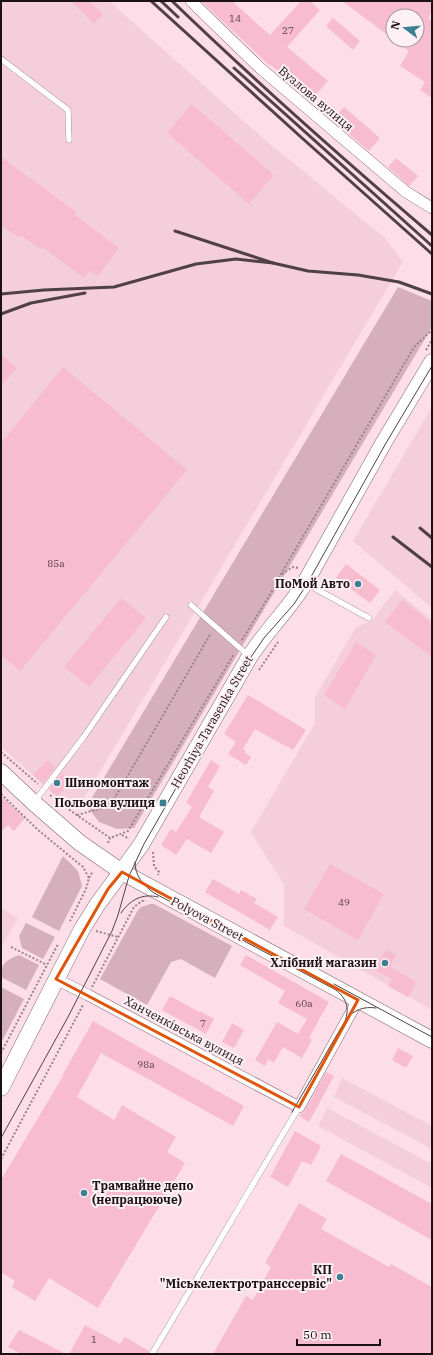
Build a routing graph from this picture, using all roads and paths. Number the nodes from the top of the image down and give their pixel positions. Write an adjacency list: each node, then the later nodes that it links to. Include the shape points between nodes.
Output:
1 (191, 1): 4 (street, Вузлова вулиця, via 260,68 406,192)
2 (1, 59): 3 (lane, via 68,110)
3 (69, 140)
4 (432, 208)
5 (432, 330): 13 (path, via 414,347 281,574)
6 (432, 362): 7 (main road, Heorhiya Tarasenka Street)
7 (305, 583): 10 (lane); 13 (main road, Heorhiya Tarasenka Street, via 293,603 262,637)
8 (191, 605): 11 (lane)
9 (166, 617): 17 (lane)
10 (369, 618)
11 (215, 626): 13 (lane); 21 (path)
12 (282, 637): 14 (path)
13 (244, 652): 19 (path); 29 (main road, Heorhiya Tarasenka Street, via 141,845)
14 (257, 673)
15 (1, 752): 17 (path)
16 (1, 772): 20 (main road, Polyova Street)
17 (44, 790): 20 (lane); 22 (path)
18 (1, 794): 31 (path, via 38,830 83,867)
19 (146, 802): 21 (path); 23 (path, via 128,830)
20 (34, 803): 29 (main road, Polyova Street, via 80,843)
21 (110, 806): 22 (path)
22 (77, 815): 24 (path)
23 (121, 834): 24 (path); 25 (path)
24 (110, 838): 26 (path)
25 (129, 839)
26 (108, 843)
27 (150, 851): 30 (path, via 153,853)
28 (93, 871): 31 (path)
29 (122, 872): 39 (main road, Heorhiya Tarasenka Street, via 97,905); 41 (main road, Polyova Street)
30 (158, 875)
31 (89, 878): 33 (path)
32 (147, 901): 35 (path, via 143,900 134,907)
33 (68, 925)
34 (93, 930): 35 (path)
35 (118, 937): 40 (path)
36 (59, 942): 38 (path)
37 (11, 947): 38 (path)
38 (47, 965): 43 (path)
39 (56, 979): 40 (street, Ханченківська вулиця); 44 (main road, Heorhiya Tarasenka Street)
40 (88, 995): 45 (street, Ханченківська вулиця); 46 (path)
41 (358, 1000): 42 (main road, Polyova Street); 45 (street)
42 (432, 1040)
43 (1, 1053)
44 (1, 1088)
45 (299, 1107): 47 (lane)
46 (1, 1159)
47 (152, 1354)

